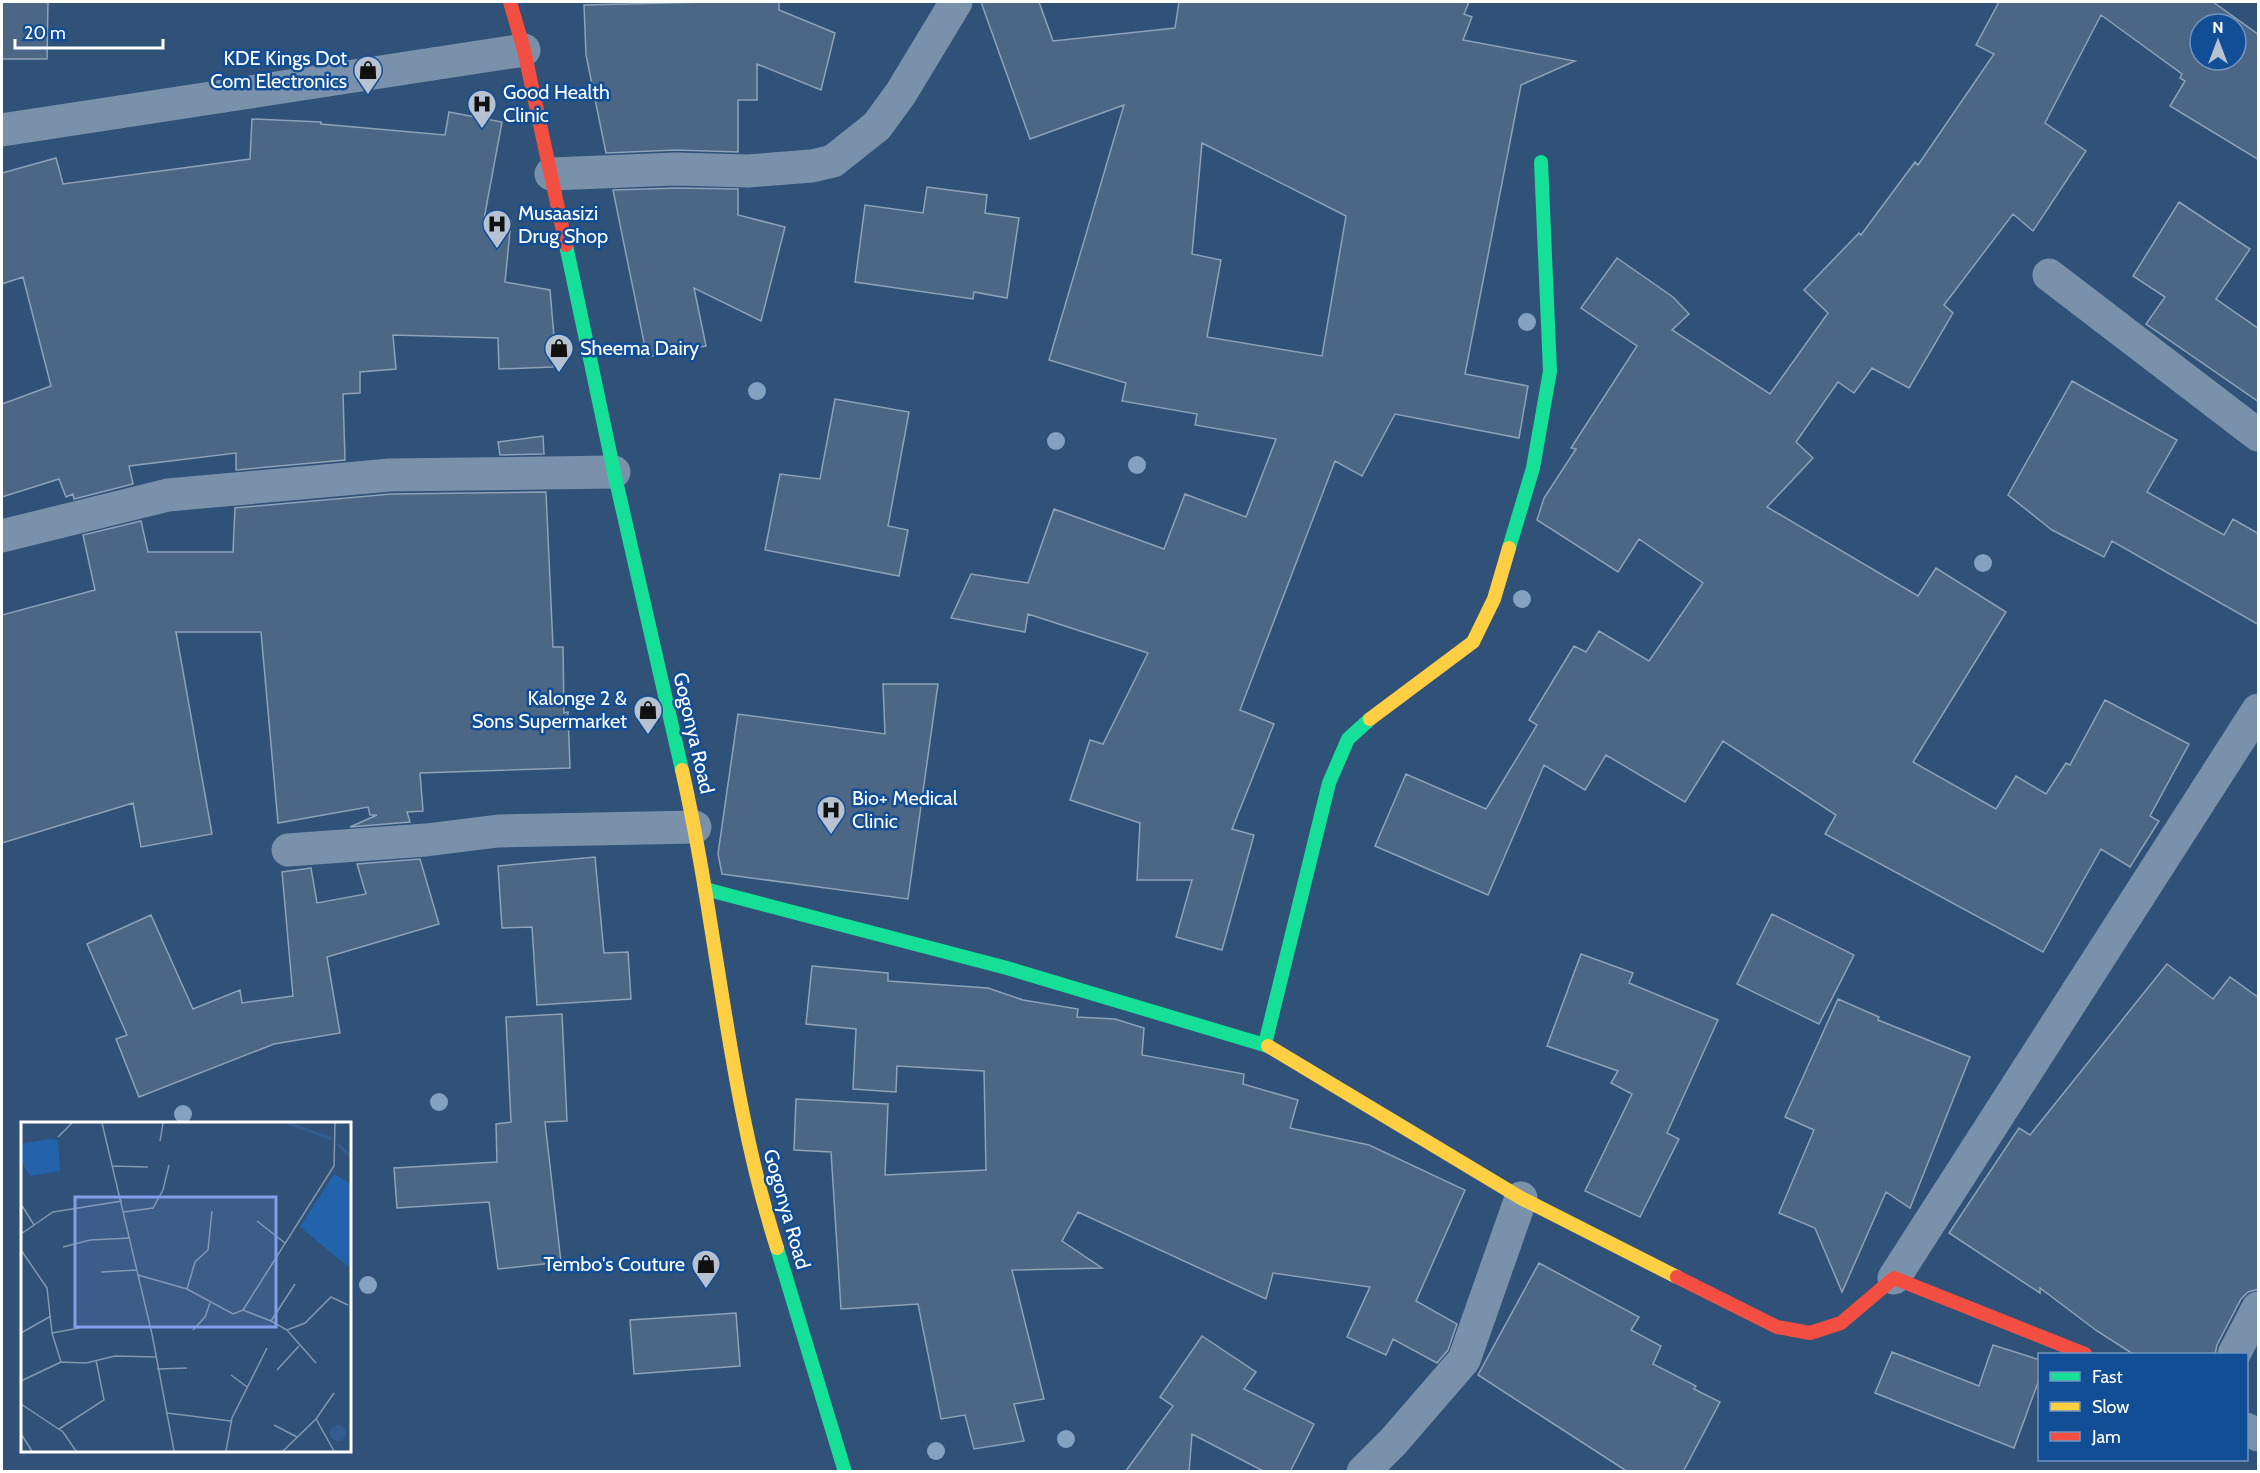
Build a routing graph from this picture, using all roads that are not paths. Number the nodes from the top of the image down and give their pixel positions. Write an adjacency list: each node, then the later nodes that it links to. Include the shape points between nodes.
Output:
1 (510, 2): 3 (street, Gogonya Road)
2 (956, 2): 6 (street, via 877,126 833,161 748,171 676,169)
3 (524, 50): 4 (street); 6 (street, Gogonya Road)
4 (2, 130)
5 (1541, 162): 15 (street, via 1550,371 1533,468 1494,599 1473,642 1380,710 1348,739 1329,783)
6 (550, 174): 9 (street, Gogonya Road)
7 (2049, 275): 8 (street)
8 (2259, 435)
9 (614, 472): 10 (street, via 390,475 168,495); 12 (street, Gogonya Road)
10 (2, 536)
11 (2259, 710): 17 (street)
12 (695, 827): 13 (street, via 498,831); 14 (street, Gogonya Road)
13 (288, 850)
14 (705, 889): 15 (street, via 1007,968); 21 (street, Gogonya Road, via 741,1112 760,1195)
15 (1265, 1044): 16 (street)
16 (1521, 1198): 17 (street, via 1777,1328 1810,1333 1841,1323); 22 (street, via 1464,1360)
17 (1894, 1278): 19 (street)
18 (2259, 1308): 20 (street)
19 (2082, 1353)
20 (2235, 1353)
21 (845, 1472)
22 (1363, 1472)

